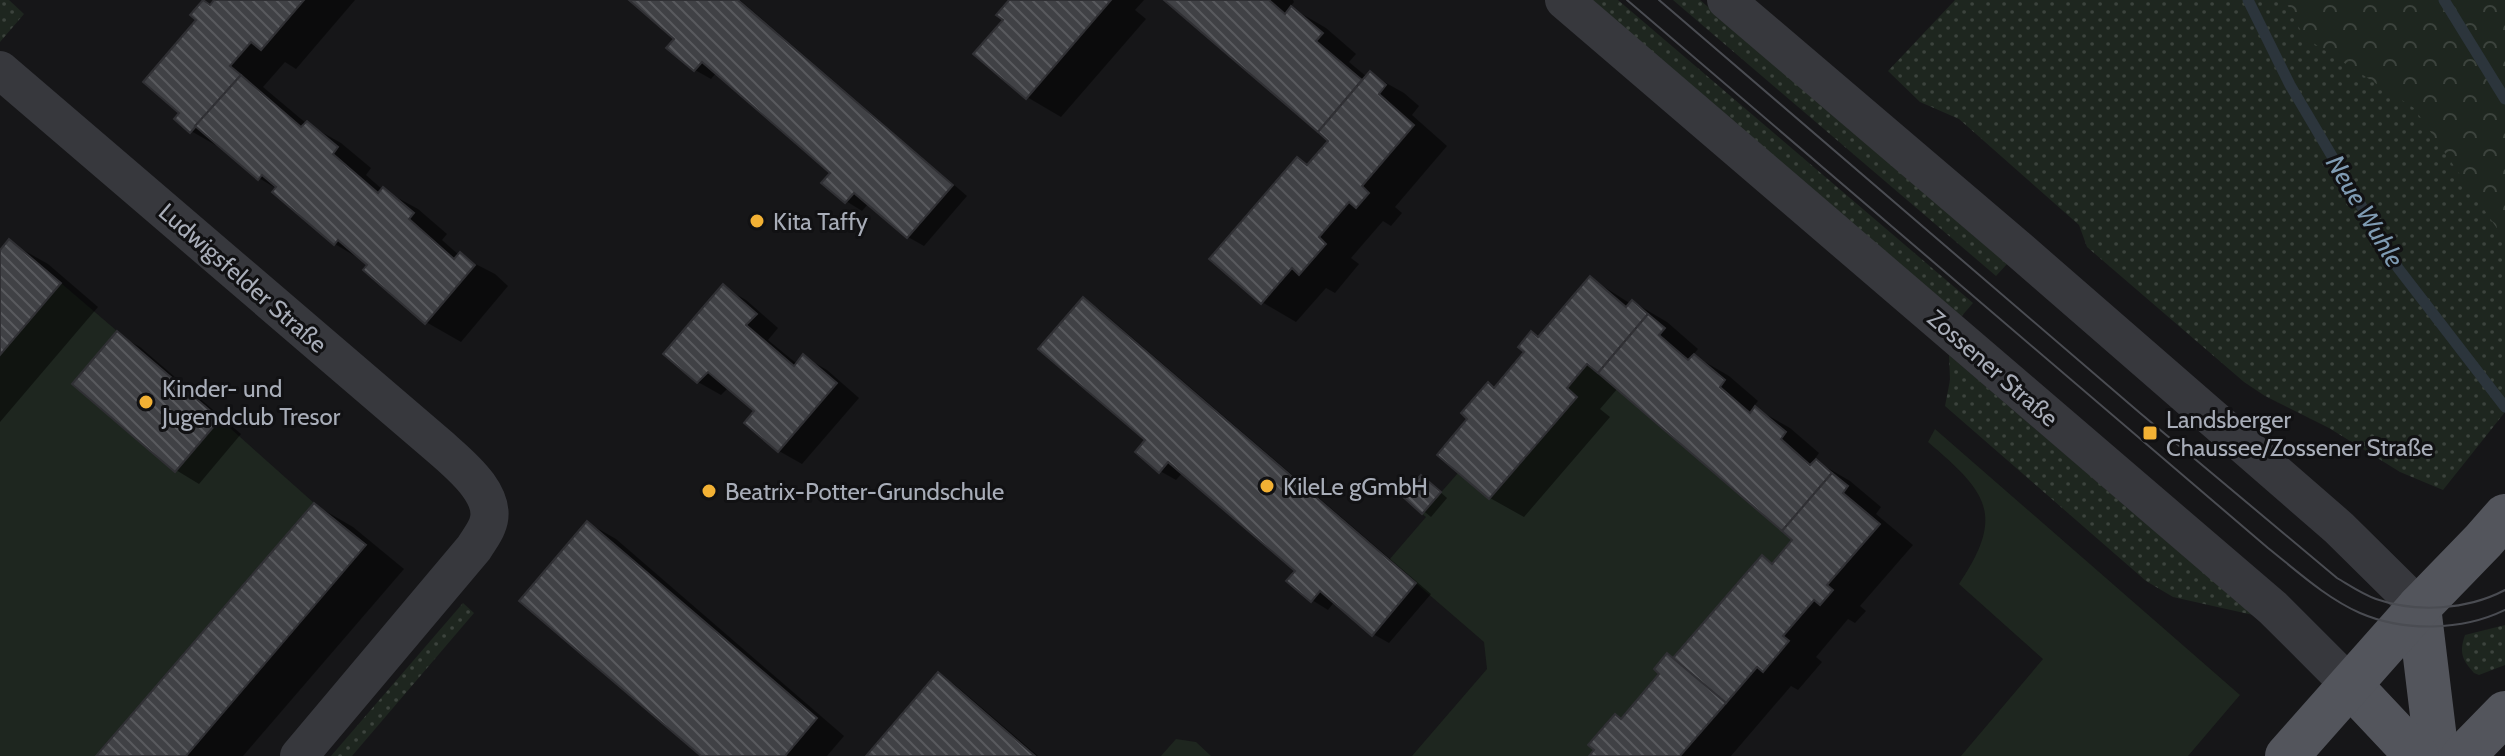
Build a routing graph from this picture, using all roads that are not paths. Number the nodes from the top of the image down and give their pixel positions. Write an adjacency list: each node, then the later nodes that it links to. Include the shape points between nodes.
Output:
1 (1564, 0): 6 (street, Zossener Straße, via 2273,608)
2 (1726, 0): 5 (street, via 2327,518)
3 (0, 70): 9 (street, Ludwigsfelder Straße, via 471,474 485,496 489,523 474,548)
4 (2505, 516): 5 (main road)
5 (2419, 607): 6 (main road); 8 (main road)
6 (2351, 686): 8 (main road, Zossener Straße); 10 (main road)
7 (2505, 713): 8 (main road)
8 (2432, 750)
9 (299, 756)
10 (2287, 756)

